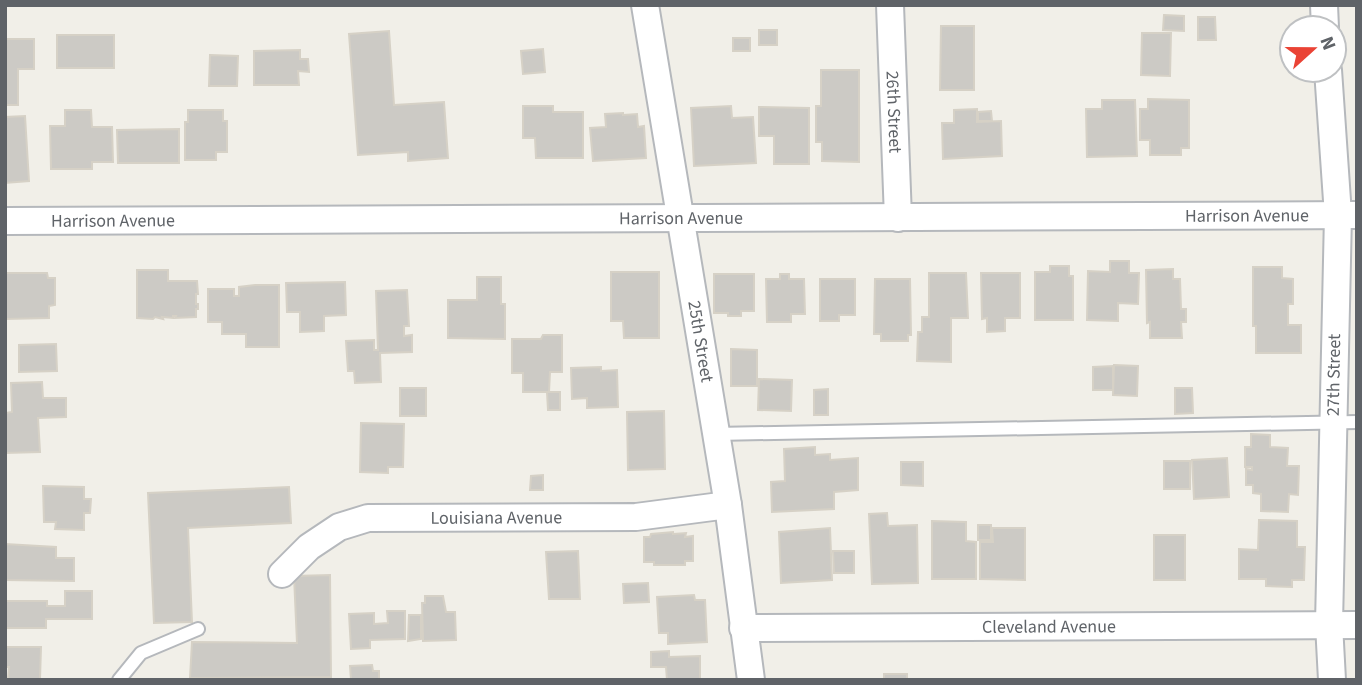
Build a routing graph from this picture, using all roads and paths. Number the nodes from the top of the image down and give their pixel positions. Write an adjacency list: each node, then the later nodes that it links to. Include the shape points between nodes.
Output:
1 (645, 5): 5 (street, 25th Street)
2 (890, 5): 6 (street, 26th Street)
3 (1330, 84): 4 (street, 27th Street)
4 (1347, 215): 6 (street, Harrison Avenue); 8 (street, 27th Street)
5 (680, 218): 6 (street, Harrison Avenue); 7 (street, Harrison Avenue); 9 (street, 25th Street)
6 (898, 218)
7 (5, 221)
8 (1345, 422): 9 (lane); 12 (street, 27th Street)
9 (716, 433): 10 (street, 25th Street)
10 (728, 505): 11 (street, Louisiana Avenue, via 636,517 368,519 339,527); 14 (street, 25th Street)
11 (282, 573)
12 (1329, 624): 13 (street, Cleveland Avenue); 14 (street, Cleveland Avenue); 18 (street, 27th Street)
13 (1357, 625)
14 (743, 628): 17 (street, 25th Street)
15 (198, 629): 16 (lane, via 141,653)
16 (119, 680)
17 (751, 680)
18 (1332, 680)

